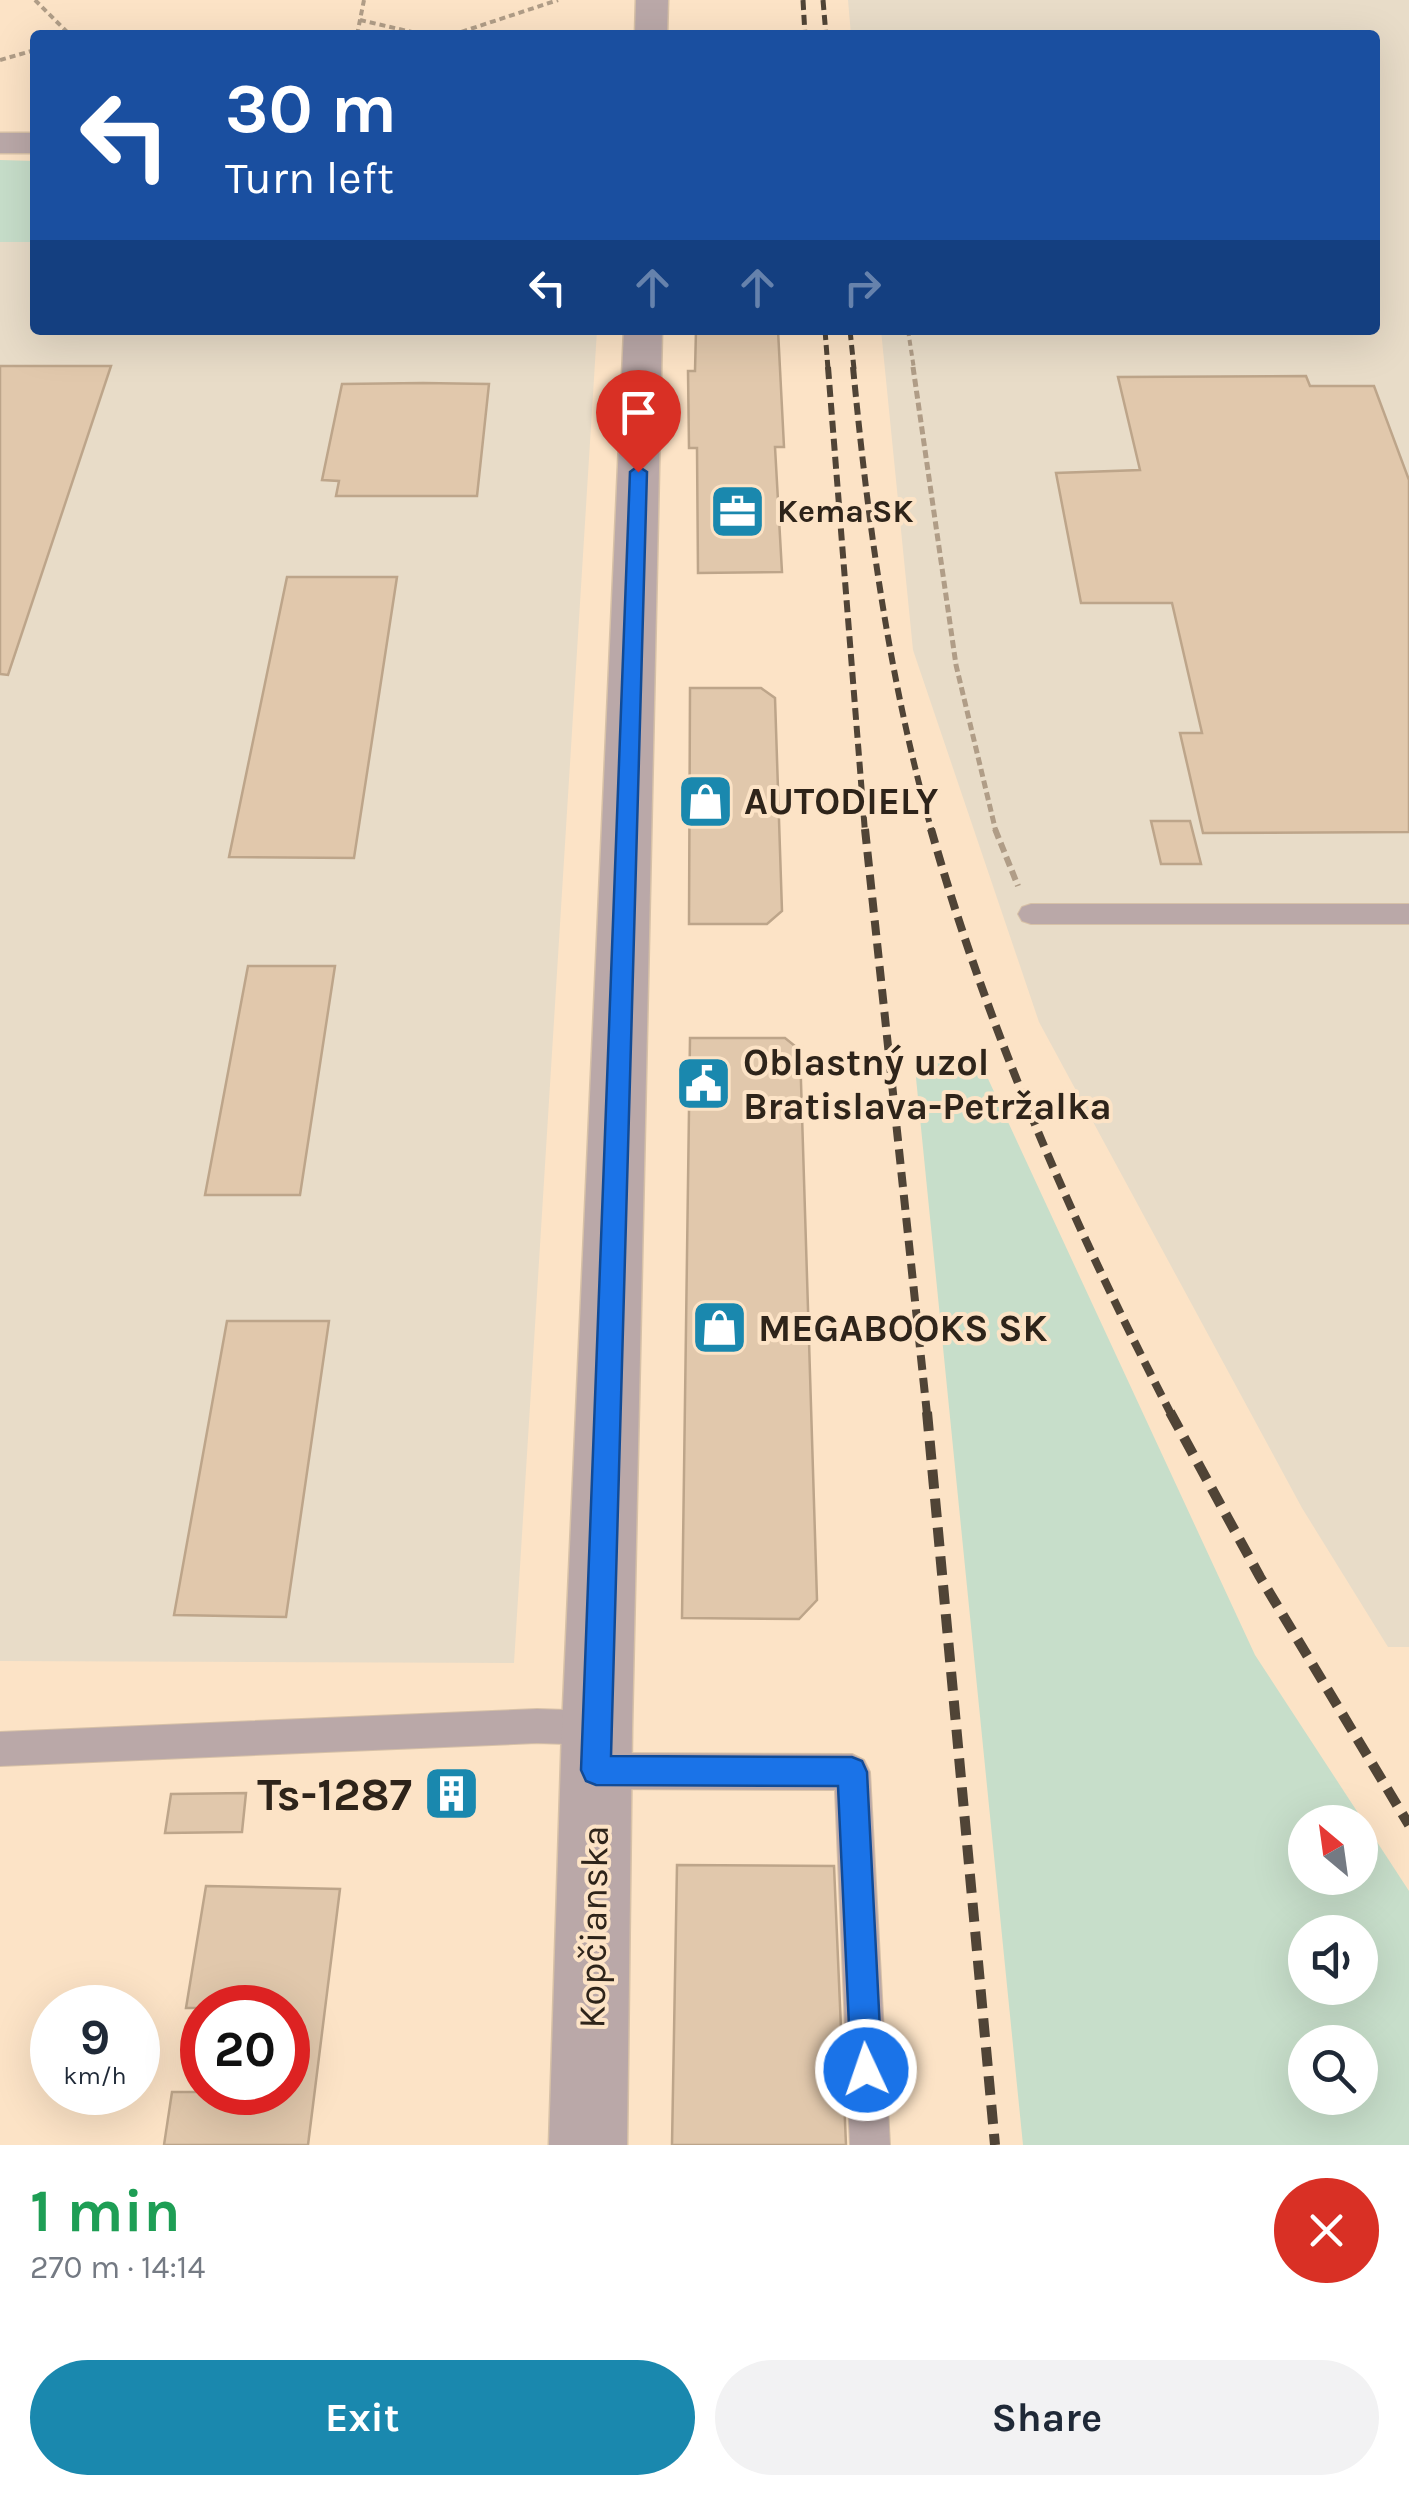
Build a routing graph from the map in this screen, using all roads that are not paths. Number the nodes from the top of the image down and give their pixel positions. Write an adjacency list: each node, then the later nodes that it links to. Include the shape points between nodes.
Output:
1 (652, 0): 2 (street)
2 (651, 30)
3 (0, 143): 4 (street)
4 (30, 143)
5 (643, 335): 8 (street, Kopčianska)
6 (1031, 914): 7 (lane)
7 (1409, 914)
8 (597, 1749): 9 (lane, via 537,1726); 10 (street, Kopčianska); 11 (lane, via 852,1772)
9 (0, 1750)
10 (588, 2145)
11 (870, 2145)

